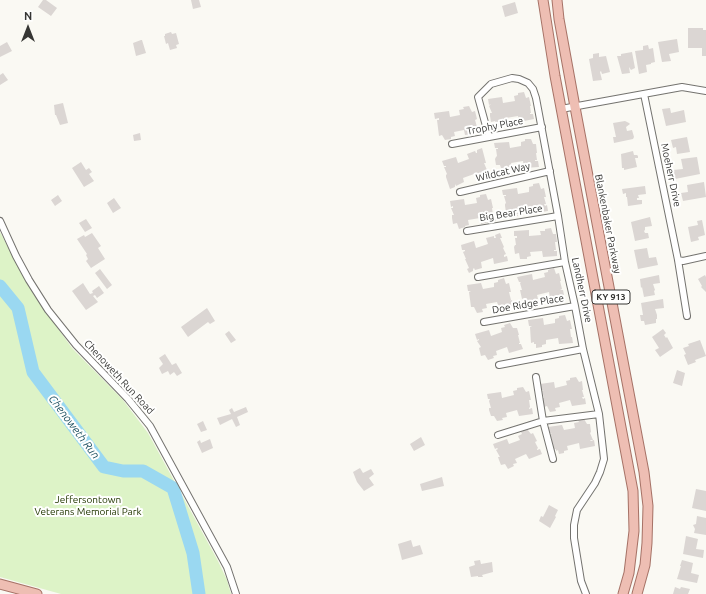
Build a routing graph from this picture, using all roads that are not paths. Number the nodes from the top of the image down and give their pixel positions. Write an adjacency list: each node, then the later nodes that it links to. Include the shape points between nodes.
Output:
1 (543, 0): 6 (main road, KY 913)
2 (557, 0): 5 (main road, Blankenbaker Parkway / KY 913)
3 (706, 90): 4 (street, via 682,87)
4 (644, 94): 5 (street); 16 (street, Moeherr Drive)
5 (575, 107): 6 (street); 34 (main road, Blankenbaker Parkway / KY 913, via 646,486 648,543)
6 (561, 109): 33 (main road, KY 913, via 633,491 634,531)
7 (542, 127): 8 (street, Trophy Place); 8 (street, Landherr Drive, via 534,89 528,83 512,78 491,84 478,97); 10 (street, Landherr Drive)
8 (489, 137): 9 (street, Trophy Place)
9 (452, 144)
10 (550, 172): 11 (street, Wildcat Way); 12 (street, Landherr Drive)
11 (460, 192)
12 (558, 216): 14 (street, Big Bear Place); 17 (street, Landherr Drive)
13 (0, 221): 31 (street, Chenoweth Run Road, via 19,262 48,310 76,345 135,406 150,426 227,567)
14 (467, 231)
15 (706, 256): 16 (street)
16 (678, 260): 20 (street, Moeherr Drive)
17 (565, 262): 18 (street); 19 (street, Landherr Drive)
18 (478, 277)
19 (575, 306): 21 (street, Doe Ridge Place); 22 (street, Landherr Drive)
20 (687, 316)
21 (484, 322)
22 (583, 349): 23 (street); 25 (street, Landherr Drive)
23 (499, 364)
24 (536, 378): 26 (street)
25 (599, 414): 26 (street); 32 (street, Landherr Drive, via 604,459 595,483 577,510 574,525 581,580)
26 (543, 421): 27 (street); 28 (street)
27 (498, 435)
28 (554, 459)
29 (0, 584): 30 (main road)
30 (37, 594)
31 (236, 594)
32 (586, 594)
33 (624, 594)
34 (637, 594)

